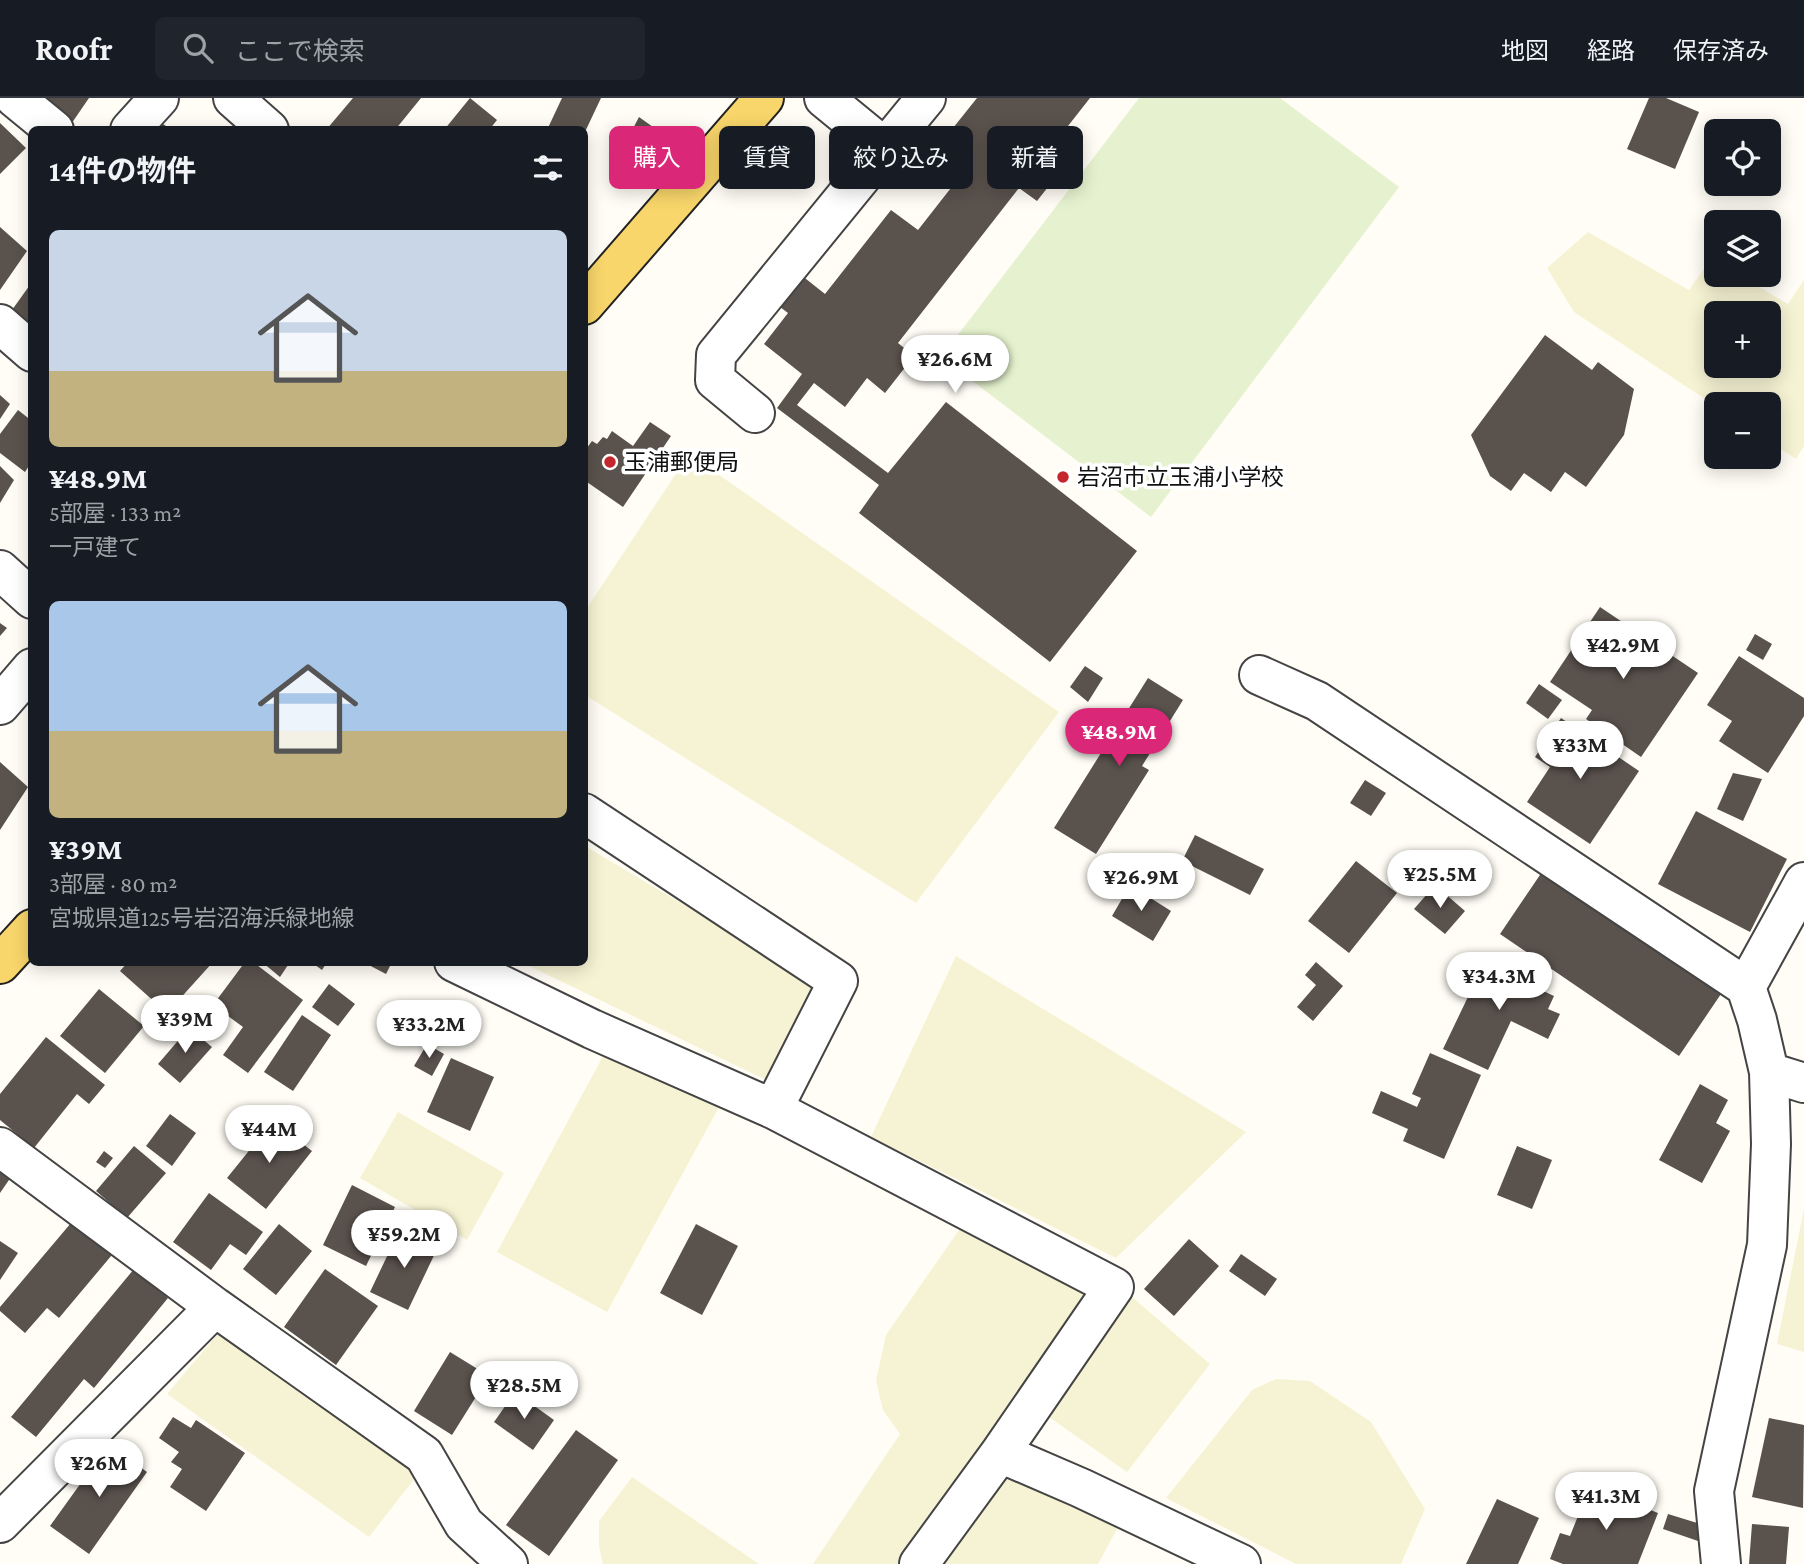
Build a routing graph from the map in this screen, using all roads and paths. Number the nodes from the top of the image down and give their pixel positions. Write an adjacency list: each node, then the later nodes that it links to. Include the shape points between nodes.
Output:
1 (15, 98): 7 (street)
2 (159, 98): 8 (street)
3 (233, 98): 9 (street)
4 (764, 98): 13 (main road)
5 (926, 98): 11 (street)
6 (840, 111): 10 (street)
7 (49, 126)
8 (134, 126)
9 (264, 126)
10 (858, 126)
11 (903, 126)
12 (852, 189): 16 (street, via 716,355 715,380)
13 (588, 300)
14 (0, 324): 15 (street)
15 (28, 348)
16 (755, 413)
17 (0, 570): 18 (street)
18 (28, 595)
19 (28, 673): 21 (street)
20 (1259, 675): 27 (street, via 1317,701)
21 (0, 705)
22 (588, 816): 29 (street, via 838,981)
23 (1804, 882): 27 (street)
24 (28, 933): 25 (main road)
25 (0, 964)
26 (462, 966): 29 (street)
27 (1746, 987): 28 (street)
28 (1786, 1078): 37 (street, via 1771,1144 1767,1245 1714,1491)
29 (773, 1109): 32 (street, via 1114,1286)
30 (0, 1147): 31 (street)
31 (215, 1307): 33 (street); 34 (street, via 424,1455 464,1524)
32 (1000, 1453): 35 (street); 36 (street)
33 (0, 1523)
34 (508, 1564)
35 (919, 1564)
36 (1241, 1564)
37 (1721, 1564)

